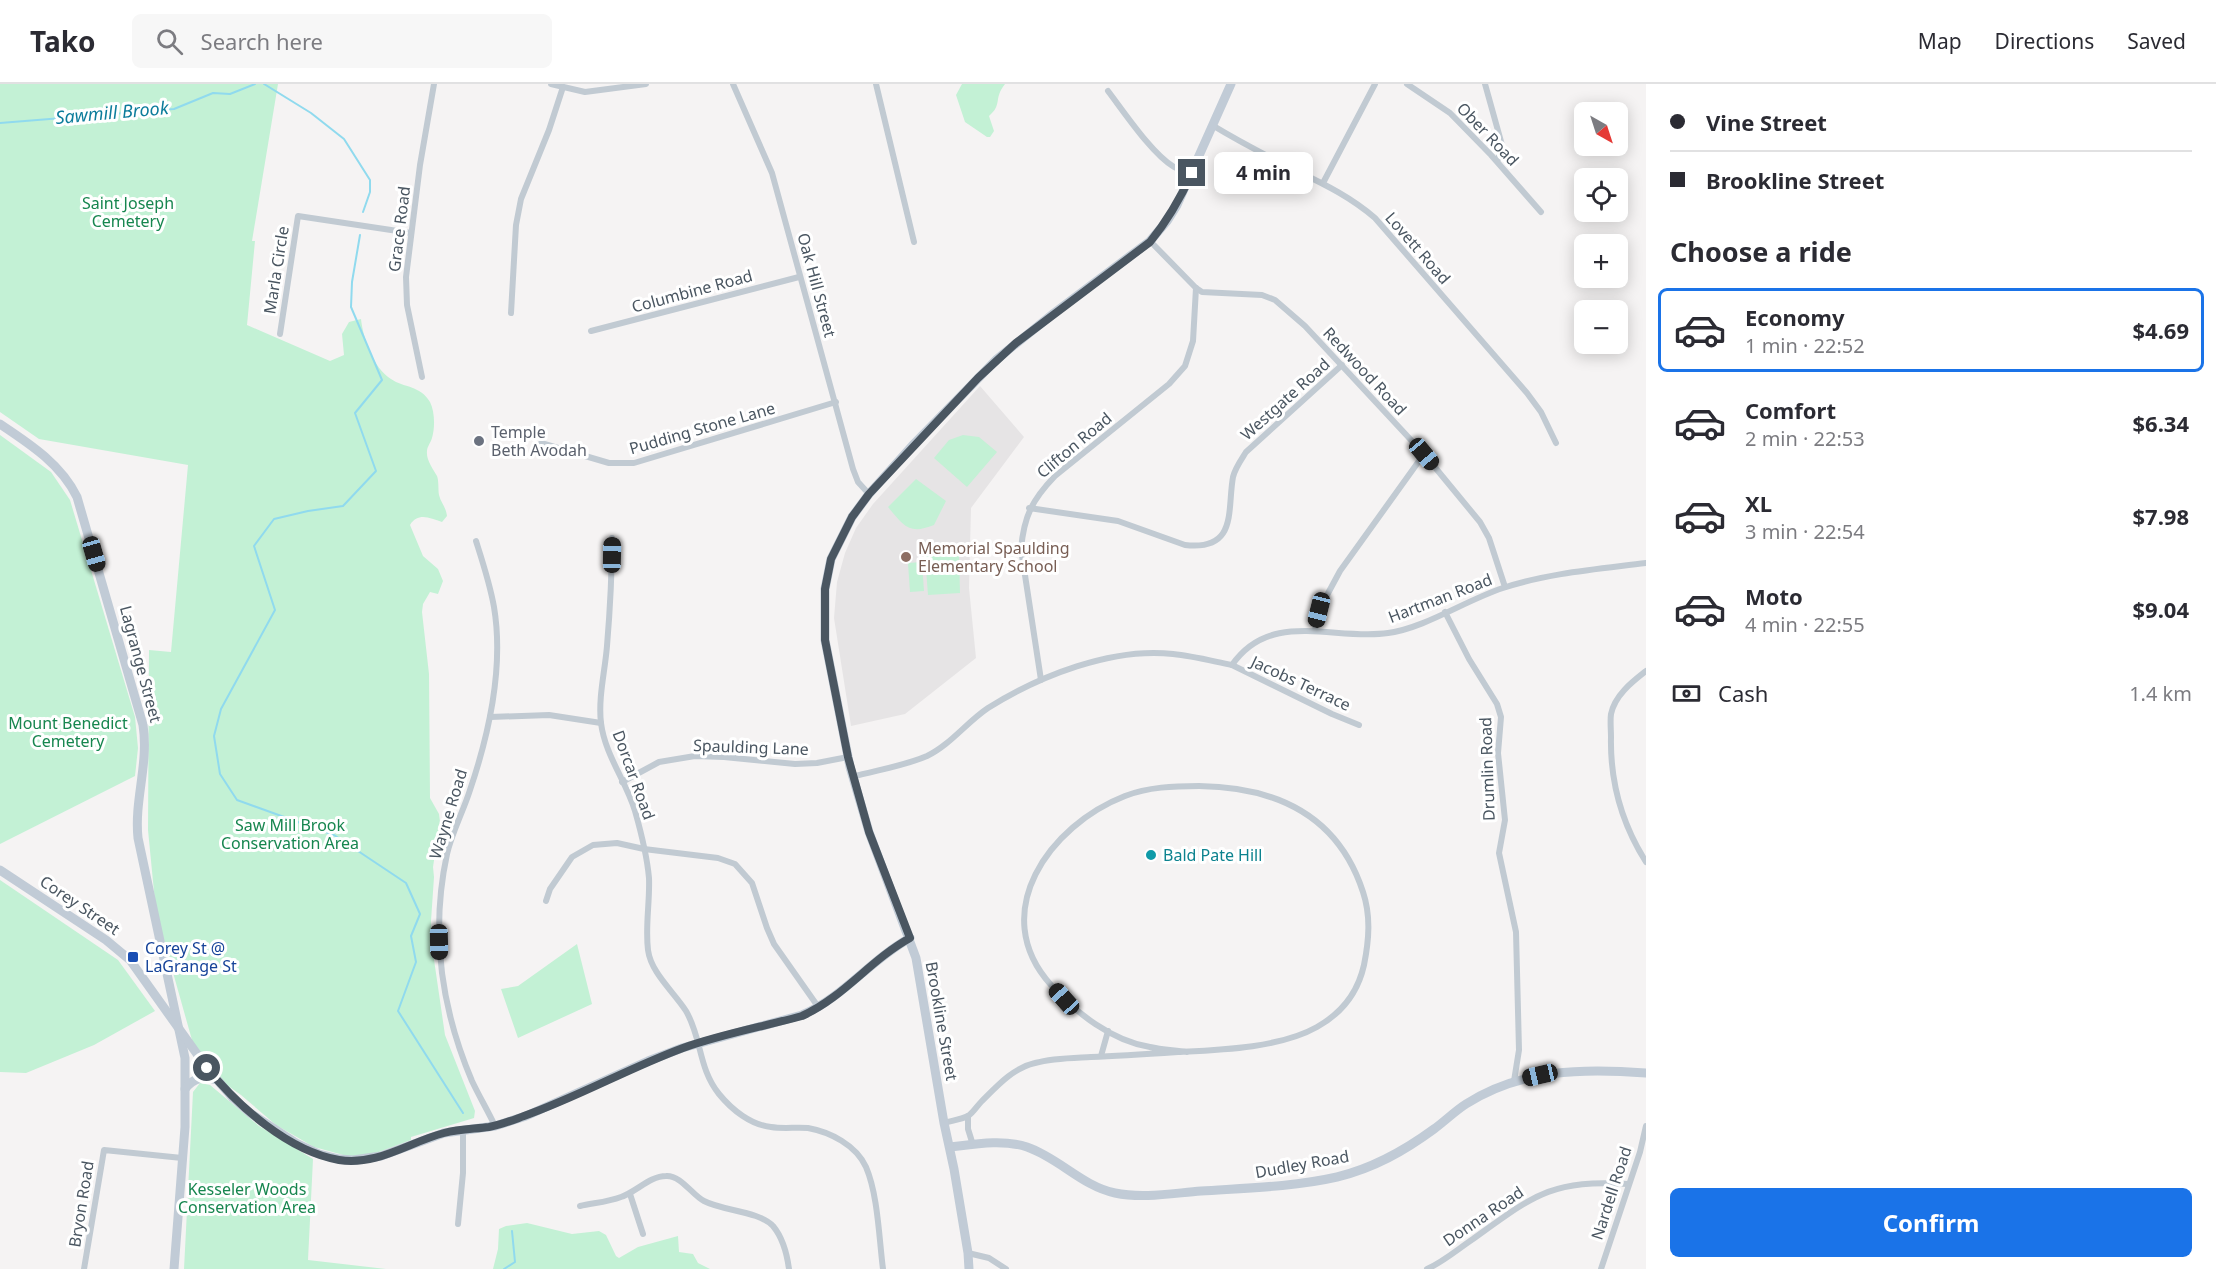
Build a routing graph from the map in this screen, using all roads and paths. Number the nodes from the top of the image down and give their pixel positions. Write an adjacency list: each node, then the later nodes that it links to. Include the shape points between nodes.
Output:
1 (434, 84): 17 (street, Grace Road)
2 (551, 84): 10 (street)
3 (646, 84): 10 (street, via 585,92)
4 (734, 84): 20 (street, Oak Hill Street, via 772,173)
5 (876, 84): 18 (street)
6 (1231, 84): 12 (main road, Brookline Street)
7 (1375, 84): 15 (street)
8 (1407, 84): 13 (street, Ober Road, via 1450,112)
9 (1485, 84): 13 (street, via 1502,145)
10 (563, 87): 22 (street, via 521,199)
11 (1108, 91): 14 (street, via 1164,158 1174,167)
12 (1212, 125): 14 (main road, Brookline Street); 15 (street, Lovett Road)
13 (1497, 162): 16 (street, Ober Road)
14 (1192, 173): 19 (main road, Brookline Street, via 1167,222)
15 (1323, 183): 30 (street, Lovett Road, via 1374,218 1527,393)
16 (1541, 212)
17 (411, 233): 24 (street, Marla Circle, via 298,216); 26 (street, Grace Road, via 407,305)
18 (914, 242)
19 (1150, 242): 21 (street); 32 (main road, Brookline Street, via 997,359)
20 (799, 277): 23 (street, Columbine Road); 27 (street, Oak Hill Street)
21 (1196, 288): 25 (street, Redwood Road, via 1275,300); 33 (street, Clifton Road, via 1192,341 1185,366 1169,384 1055,476)
22 (511, 313)
23 (591, 332)
24 (280, 334)
25 (1342, 365): 31 (street, Redwood Road); 33 (street, Westgate Road, via 1246,452 1234,477 1227,526 1223,534 1208,543 1185,545 1118,521)
26 (422, 377)
27 (836, 402): 29 (street, Pudding Stone Lane, via 634,463 609,463); 32 (street, Oak Hill Street, via 853,469)
28 (0, 424): 54 (main road, Lagrange Street, via 58,469 83,514 143,725 137,832)
29 (541, 443)
30 (1556, 443)
31 (1424, 454): 37 (street, Redwood Road, via 1480,522); 39 (street, via 1340,571 1319,610)
32 (869, 494): 46 (main road, Brookline Street, via 838,542 825,589 825,640)
33 (1029, 508): 42 (street, Clifton Road, via 1021,549)
34 (612, 538): 44 (street, Dorcar Road)
35 (476, 541): 43 (street, Wayne Road, via 494,609 497,651)
36 (1646, 563): 37 (street, Hartman Road)
37 (1505, 587): 38 (street, Hartman Road)
38 (1445, 612): 39 (street, Hartman Road, via 1416,625 1377,635); 64 (street, Drumlin Road, via 1501,717 1498,753 1505,820 1499,853 1515,932 1519,1050)
39 (1315, 630): 40 (street, Hartman Road, via 1277,634 1259,641)
40 (1232, 665): 42 (street, via 1172,654 1140,654 1097,660); 45 (street, Jacobs Terrace)
41 (1646, 671): 50 (street, via 1624,690 1611,714 1617,798 1633,842)
42 (1041, 680): 47 (street, via 1010,694 929,755)
43 (490, 717): 44 (street, via 549,715); 68 (street, Wayne Road, via 447,854 438,926 439,957 453,1028 473,1084)
44 (601, 723): 48 (street, Dorcar Road)
45 (1359, 725)
46 (848, 757): 47 (main road, Brookline Street); 48 (street, Spaulding Lane, via 795,764 695,756 658,762)
47 (852, 777): 53 (main road, Brookline Street)
48 (622, 782): 49 (street, Dorcar Road)
49 (644, 849): 52 (street, via 617,843 593,844 581,850 560,872); 56 (street, via 718,858 735,864 752,883 774,944); 59 (street, Dorcar Road, via 649,878 648,952 687,1012)
50 (1646, 862)
51 (0, 870): 55 (main road, Corey Street, via 106,940)
52 (546, 902)
53 (910, 938): 56 (main road, Corey Street); 67 (main road, Brookline Street, via 927,1011)
54 (166, 970): 55 (main road, via 158,980); 57 (main road, Lagrange Street)
55 (145, 979): 57 (main road, Corey Street)
56 (819, 1008): 59 (main road, Corey Street)
57 (179, 1030): 63 (main road, Corey Street); 65 (main road, Lagrange Street, via 185,1058)
58 (1108, 1031): 60 (street, via 1148,1047); 60 (street, via 1064,999 1037,966 1029,947 1023,913 1034,878 1050,851 1075,825 1101,808 1150,789 1215,786 1277,798 1321,824 1354,868 1367,907 1367,948 1362,974 1354,995 1335,1015 1302,1034 1230,1049); 61 (street)
59 (698, 1043): 68 (main road, Corey Street, via 526,1116); 83 (street, Dorcar Road, via 710,1082 720,1096 749,1120 771,1127 825,1132 850,1145 860,1157 871,1184)
60 (1186, 1052): 61 (street)
61 (1101, 1056): 66 (street, via 1026,1065 1000,1083)
62 (1646, 1073): 64 (main road, Dudley Road, via 1576,1070)
63 (217, 1080): 65 (main road, via 201,1078); 70 (main road, Corey Street, via 269,1127 319,1154 339,1160 381,1156)
64 (1514, 1081): 71 (main road, Dudley Road, via 1465,1104 1402,1152 1379,1163 1337,1177 1299,1183 1123,1194 1102,1190 1029,1148 1016,1144)
65 (185, 1089): 73 (main road, Lagrange Street)
66 (968, 1116): 67 (street); 71 (street)
67 (944, 1123): 72 (main road, Brookline Street)
68 (495, 1125): 70 (main road, Corey Street)
69 (1646, 1126): 74 (street, Nardell Road)
70 (463, 1129): 77 (street)
71 (973, 1144): 72 (main road, Dudley Road)
72 (951, 1147): 79 (main road, Brookline Street)
73 (182, 1158): 80 (street, Bryon Road, via 104,1150); 81 (main road, Lagrange Street)
74 (1628, 1184): 86 (street, Donna Road, via 1571,1184 1535,1196); 87 (street, Nardell Road)
75 (630, 1194): 76 (street); 78 (street); 82 (street, via 669,1175 702,1200 762,1218 772,1225 784,1245)
76 (580, 1206)
77 (458, 1224)
78 (643, 1234)
79 (968, 1253): 84 (main road, Brookline Street); 85 (street, via 989,1258)
80 (84, 1269)
81 (174, 1269)
82 (789, 1269)
83 (883, 1269)
84 (969, 1269)
85 (1006, 1269)
86 (1427, 1269)
87 (1601, 1269)

